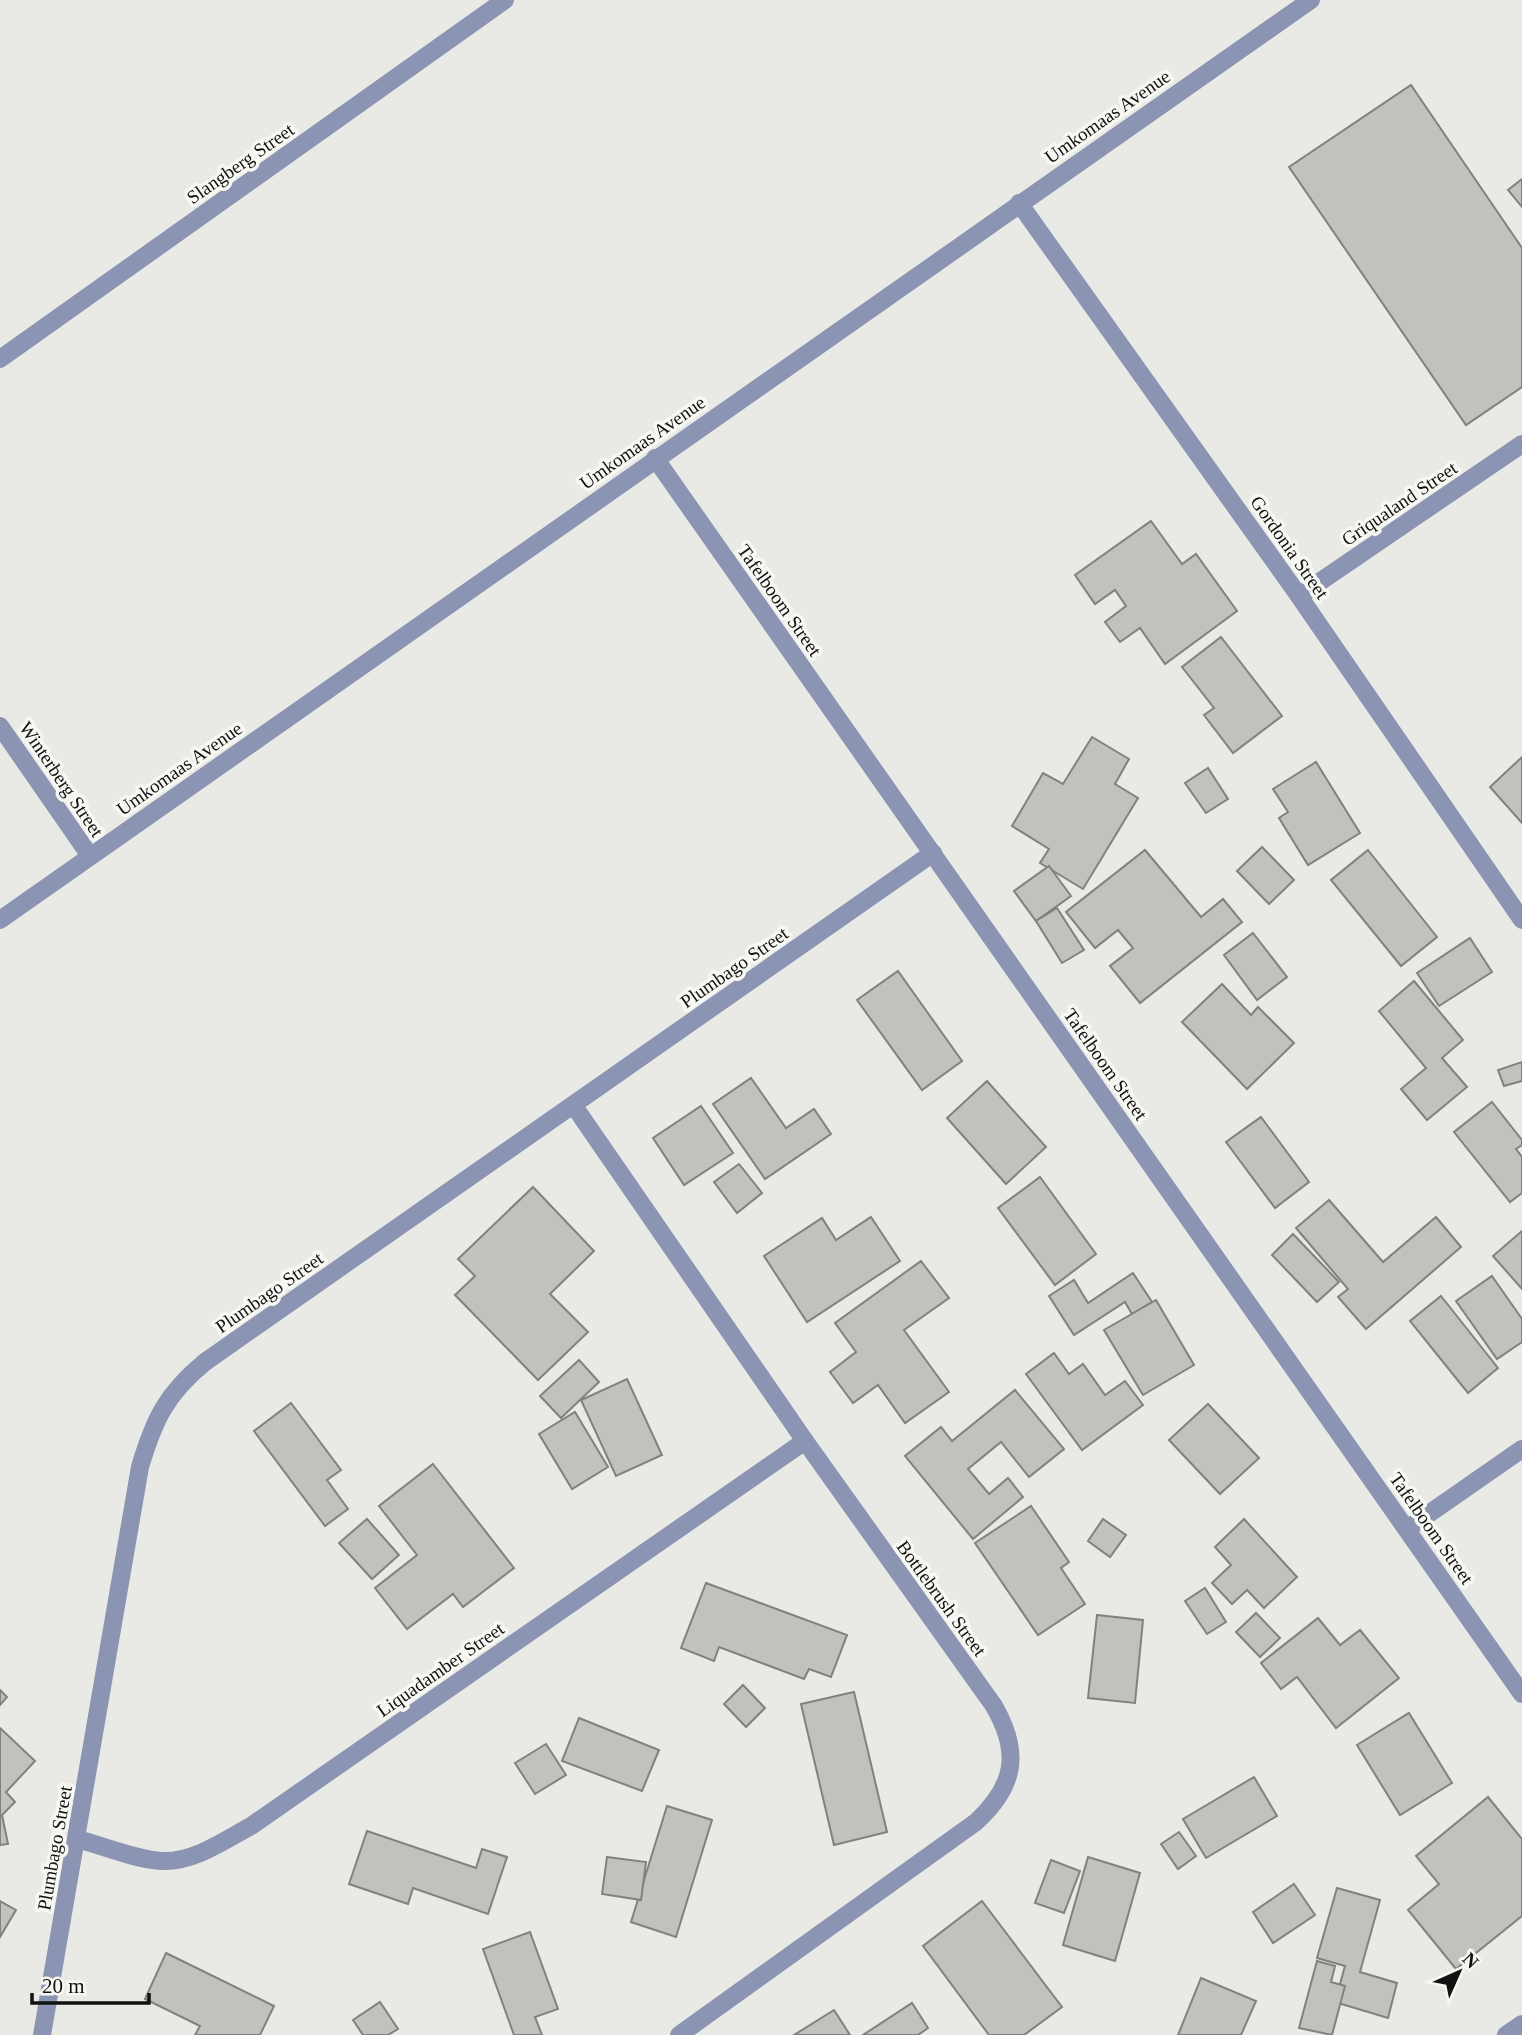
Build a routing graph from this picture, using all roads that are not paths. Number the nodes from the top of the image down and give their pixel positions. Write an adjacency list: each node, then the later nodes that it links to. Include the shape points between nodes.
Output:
1 (505, 0): 4 (street, Slangberg Street)
2 (1311, 0): 3 (street, Umkomaas Avenue)
3 (1019, 203): 6 (street, Umkomaas Avenue); 7 (street, Gordonia Street)
4 (0, 359)
5 (1522, 444): 7 (street, Griqualand Street)
6 (655, 458): 9 (street, Tafelboom Street); 10 (street, Umkomaas Avenue)
7 (1299, 596): 12 (street, Gordonia Street)
8 (0, 726): 10 (street, Winterberg Street)
9 (933, 853): 13 (street, Plumbago Street); 16 (street, Tafelboom Street)
10 (90, 856): 11 (street, Umkomaas Avenue)
11 (0, 920)
12 (1522, 920)
13 (574, 1106): 14 (street, Bottlebrush Street); 18 (street, Plumbago Street, via 205,1362 166,1401 140,1467)
14 (804, 1441): 18 (street, Liquadamber Street, via 251,1826 188,1857 162,1861); 21 (street, Bottlebrush Street, via 994,1706 1009,1740 1008,1782 998,1802 976,1822)
15 (1522, 1449): 16 (street)
16 (1407, 1529): 17 (street, Tafelboom Street)
17 (1522, 1694)
18 (77, 1839): 20 (street, Plumbago Street)
19 (1522, 2024): 22 (street)
20 (42, 2035)
21 (680, 2035)
22 (1506, 2035)

